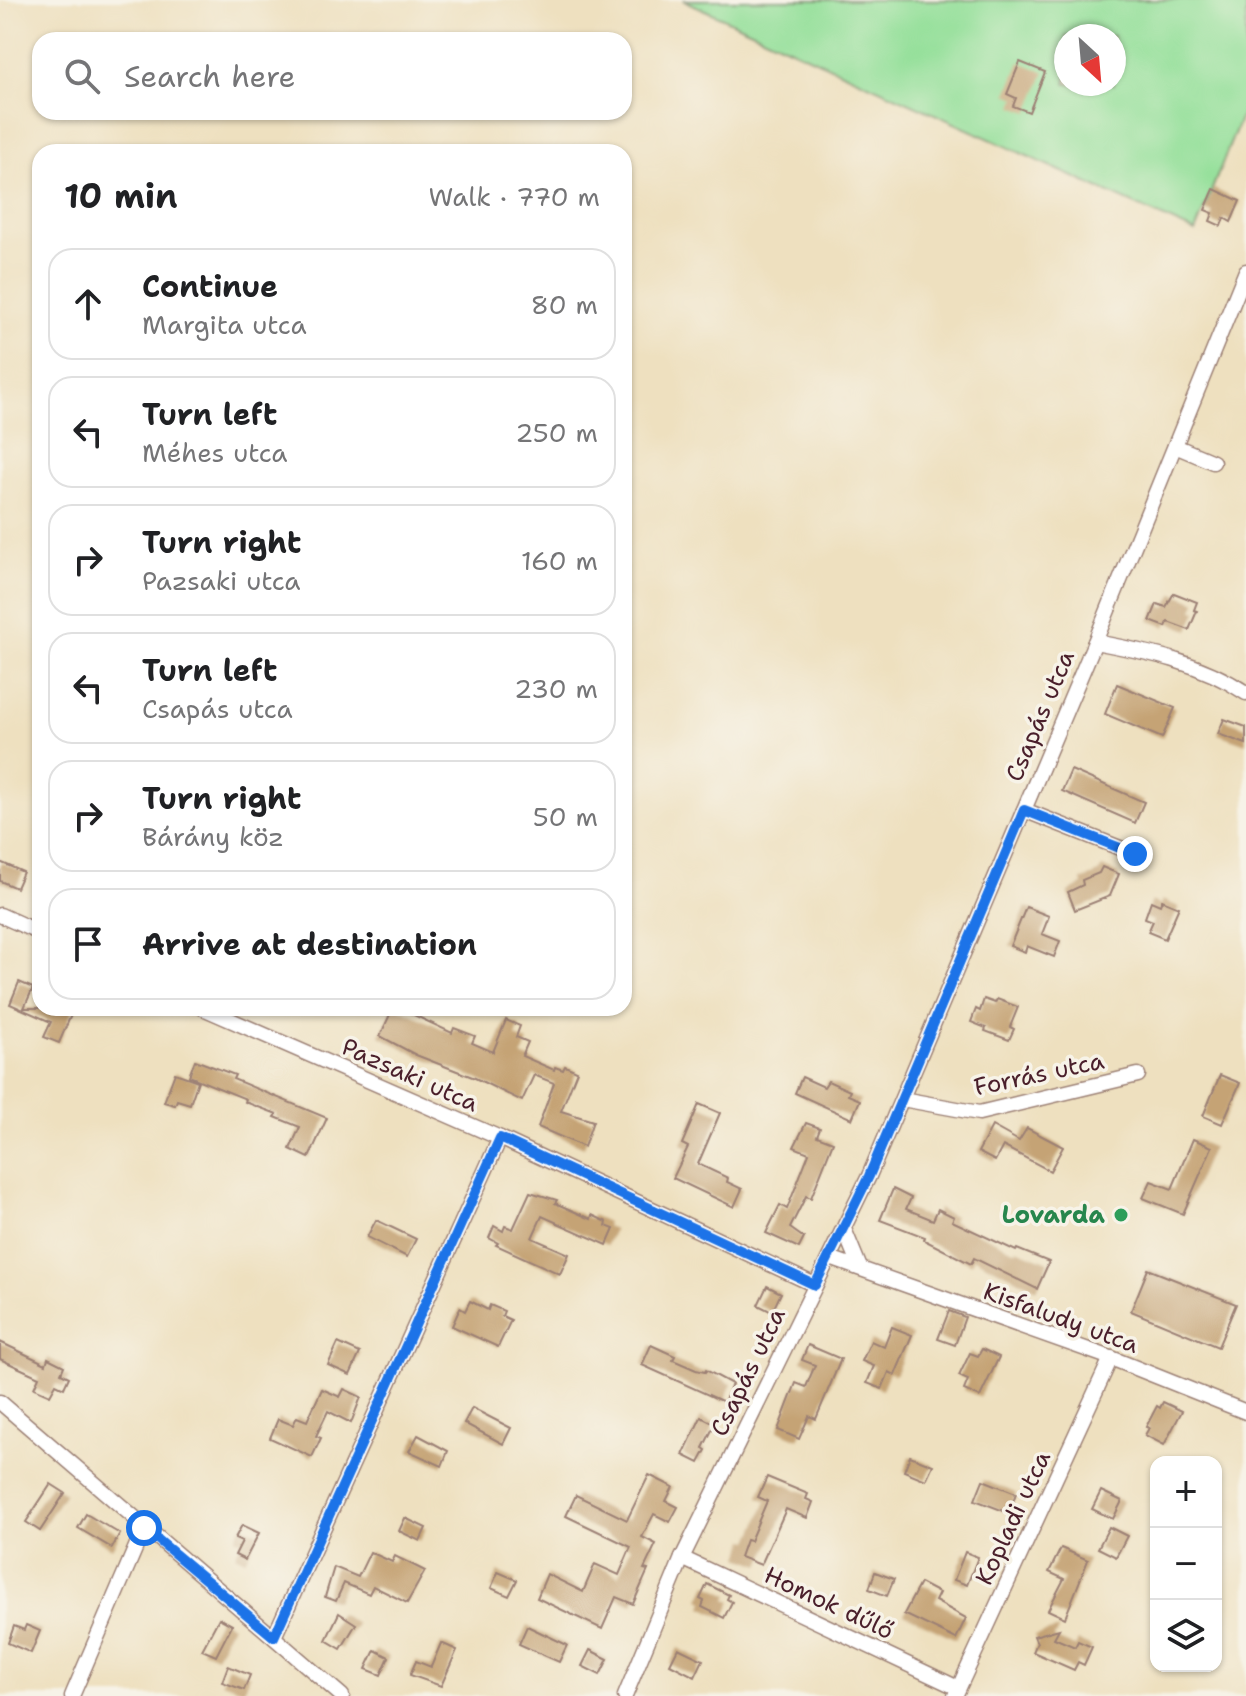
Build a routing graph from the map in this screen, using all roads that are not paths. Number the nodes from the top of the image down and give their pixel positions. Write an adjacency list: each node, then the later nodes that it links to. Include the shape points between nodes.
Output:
1 (1246, 271): 2 (street, Csapás utca)
2 (1175, 446): 3 (street); 4 (street, Csapás utca)
3 (1213, 462)
4 (1095, 642): 5 (street, via 1199,668); 6 (street, Csapás utca)
5 (1246, 693)
6 (1024, 810): 7 (street); 12 (street, Csapás utca)
7 (1135, 854)
8 (0, 915): 9 (street)
9 (32, 929)
10 (221, 1016): 13 (street, Pazsaki utca)
11 (1138, 1075): 12 (street, Forrás utca, via 979,1113)
12 (902, 1099): 14 (street, Csapás utca)
13 (500, 1138): 17 (street, Pazsaki utca); 23 (street)
14 (844, 1229): 15 (street, Csapás utca); 16 (street)
15 (830, 1258): 16 (street, Kisfaludy utca); 17 (street, Csapás utca)
16 (860, 1268): 18 (street, Kisfaludy utca)
17 (815, 1285): 22 (street, Csapás utca)
18 (1111, 1358): 20 (street, Kisfaludy utca); 24 (street, Kopladi utca)
19 (0, 1402): 21 (street)
20 (1246, 1412)
21 (144, 1528): 23 (street); 25 (street)
22 (682, 1558): 24 (street, Homok dűlő); 27 (street, Csapás utca)
23 (274, 1637): 26 (street)
24 (956, 1692)
25 (72, 1696)
26 (342, 1696)
27 (625, 1696)

